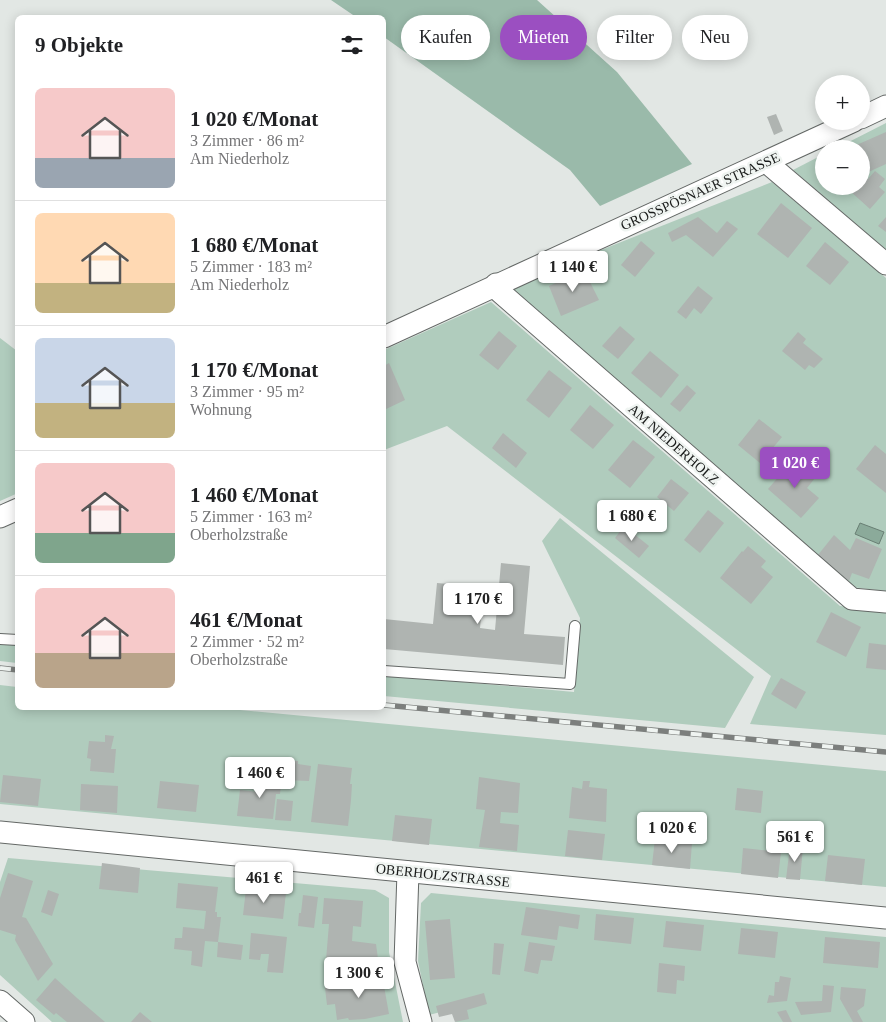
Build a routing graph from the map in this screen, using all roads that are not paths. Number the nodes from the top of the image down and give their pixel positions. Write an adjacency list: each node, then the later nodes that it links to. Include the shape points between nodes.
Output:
1 (886, 106): 2 (street)
2 (870, 114)
3 (835, 130): 4 (street, GROSSPÖSNAER STRASSE)
4 (768, 161): 5 (street); 6 (street, GROSSPÖSNAER STRASSE)
5 (886, 264)
6 (496, 284): 7 (street, GROSSPÖSNAER STRASSE); 10 (street, AM NIEDERHOLZ, via 500,292 852,599)
7 (386, 336)
8 (15, 510): 9 (street)
9 (0, 517)
10 (886, 602)
11 (575, 626): 14 (lane, via 570,684)
12 (0, 639): 13 (lane)
13 (15, 640)
14 (386, 671)
15 (0, 832): 16 (street, OBERHOLZSTRASSE)
16 (408, 872): 17 (street, OBERHOLZSTRASSE); 20 (street, via 405,962)
17 (886, 918)
18 (0, 1001): 19 (street)
19 (24, 1022)
20 (421, 1022)

